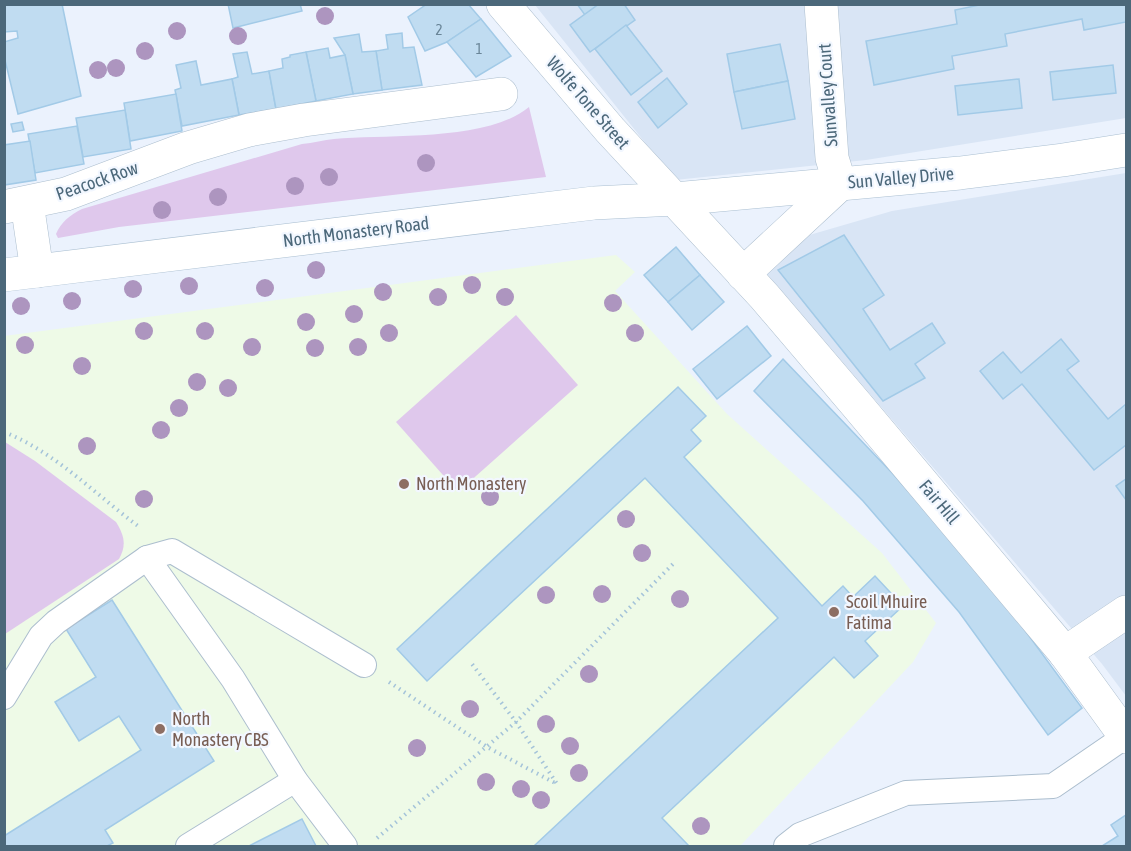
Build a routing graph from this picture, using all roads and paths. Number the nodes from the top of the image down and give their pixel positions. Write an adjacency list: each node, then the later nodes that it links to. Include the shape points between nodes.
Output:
1 (503, 4): 6 (street, Wolfe Tone Street, via 610,130)
2 (821, 4): 5 (street, Sunvalley Court, via 832,158)
3 (501, 94): 7 (street, Peacock Row, via 249,130 188,148 66,194)
4 (1126, 150): 5 (street, Sun Valley Drive, via 994,169)
5 (840, 184): 6 (street, Sun Valley Drive); 9 (street)
6 (675, 199): 8 (street, North Monastery Road, via 594,203); 9 (street, Fair Hill)
7 (16, 205): 8 (street)
8 (38, 271): 10 (street, North Monastery Road)
9 (743, 273): 16 (street, Fair Hill)
10 (4, 275)
11 (4, 432): 12 (path, via 80,478)
12 (172, 551): 13 (lane); 18 (lane)
13 (147, 558): 19 (lane, via 41,636); 23 (lane, via 233,679)
14 (673, 564): 20 (path)
15 (1126, 612): 16 (street)
16 (1065, 653): 21 (street, Fair Hill)
17 (472, 664): 20 (path)
18 (364, 665): 22 (path)
19 (4, 697)
20 (516, 722): 22 (path); 22 (path, via 556,784)
21 (1126, 736): 27 (lane, via 1053,786 906,793 800,835)
22 (487, 747): 24 (path)
23 (295, 780): 25 (lane); 26 (lane)
24 (375, 839)
25 (188, 846)
26 (345, 846)
27 (786, 846)

